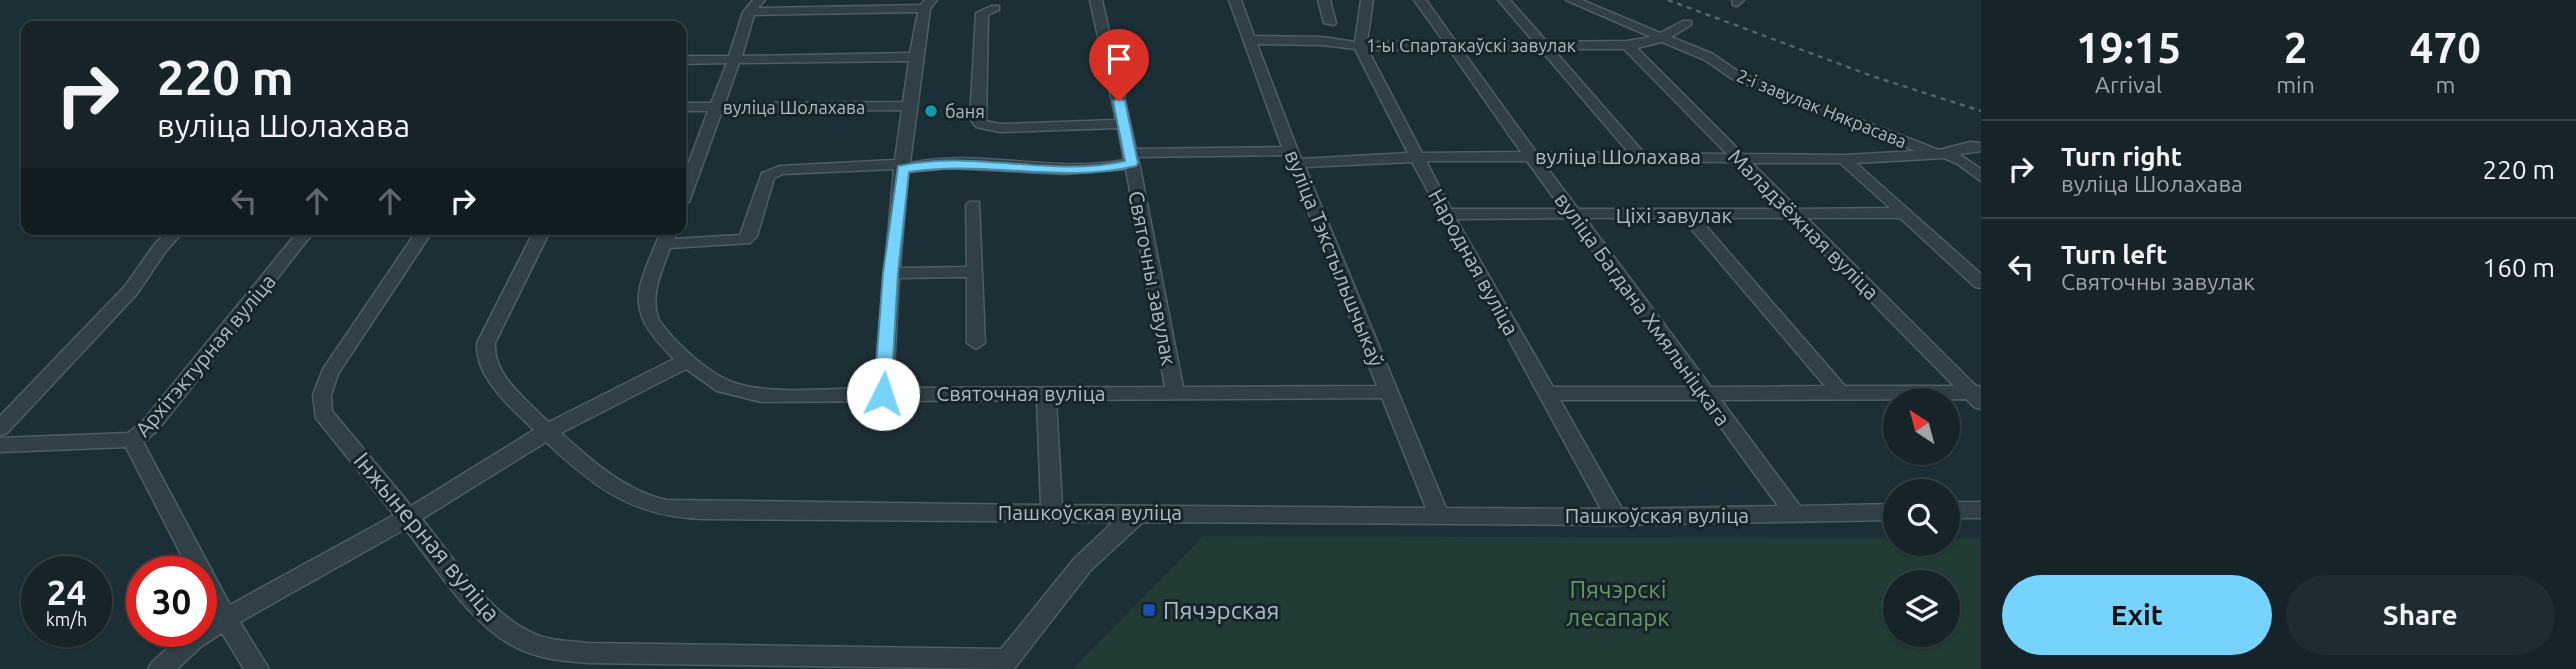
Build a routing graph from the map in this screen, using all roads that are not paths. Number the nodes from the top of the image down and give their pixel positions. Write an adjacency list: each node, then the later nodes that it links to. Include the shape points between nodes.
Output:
1 (759, 0): 11 (street)
2 (1096, 0): 26 (street, Святочны завулак)
3 (1235, 0): 15 (street, вуліца Тэкстыльшчыкаў)
4 (1324, 0): 12 (street)
5 (1367, 0): 19 (street)
6 (1420, 0): 17 (street, вуліца Багдана Хмяльніцкага)
7 (1504, 0): 16 (street)
8 (1572, 0): 14 (street, 2-і завулак Някрасава)
9 (927, 4): 11 (street); 20 (street)
10 (995, 8): 26 (street, via 982,13 976,119 981,124 1000,128)
11 (749, 12): 22 (street)
12 (1330, 23)
13 (1687, 23): 14 (street, 1-ы Спартакаўскі завулак)
14 (1661, 37): 18 (street, 1-ы Спартакаўскі завулак); 28 (street, 2-і завулак Някрасава, via 1709,57 1738,77)
15 (1250, 40): 19 (street, 1-ы Спартакаўскі завулак); 31 (street, вуліца Тэкстыльшчыкаў)
16 (1541, 44): 17 (street, 1-ы Спартакаўскі завулак); 18 (street, 1-ы Спартакаўскі завулак); 30 (street)
17 (1453, 45): 19 (street, 1-ы Спартакаўскі завулак); 29 (street, вуліца Багдана Хмяльніцкага)
18 (1627, 45): 32 (street, Маладзёжная вуліца)
19 (1360, 46): 34 (street, Народная вуліца)
20 (915, 57): 22 (street); 23 (street)
21 (686, 60): 22 (street)
22 (734, 60): 25 (street)
23 (907, 106): 25 (street, вуліца Шолахава); 36 (street)
24 (686, 107): 25 (street, вуліца Шолахава)
25 (717, 107): 38 (street)
26 (1124, 124): 33 (street, Святочны завулак)
27 (1981, 148): 28 (street, вуліца Шолахава, via 1970,145)
28 (1942, 154): 35 (street, вуліца Шолахава); 37 (street, 2-і завулак Някрасава, via 1965,162)
29 (1531, 156): 30 (street, вуліца Шолахава); 34 (street, вуліца Шолахава); 41 (street, вуліца Багдана Хмяльніцкага)
30 (1639, 156): 32 (street, вуліца Шолахава)
31 (1295, 157): 33 (street, вуліца Шолахава); 34 (street, вуліца Шолахава); 55 (street, вуліца Тэкстыльшчыкаў)
32 (1738, 157): 35 (street, вуліца Шолахава); 44 (street, Маладзёжная вуліца)
33 (1131, 158): 36 (street, вуліца Шолахава, via 1105,169 942,163); 58 (street, Святочны завулак)
34 (1417, 159): 40 (street, Народная вуліца)
35 (1844, 159): 42 (street)
36 (903, 167): 49 (street, вуліца Шолахава, via 779,170 767,176 744,240); 51 (street)
37 (1981, 177)
38 (686, 189)
39 (974, 205): 50 (street)
40 (1446, 214): 41 (street, Ціхі завулак); 61 (street, Народная вуліца)
41 (1574, 214): 43 (street, Ціхі завулак); 59 (street, вуліца Багдана Хмяльніцкага)
42 (1902, 214): 44 (street, Ціхі завулак); 52 (street)
43 (1688, 215): 44 (street, Ціхі завулак); 56 (street)
44 (1794, 215): 62 (street, Маладзёжная вуліца)
45 (172, 235): 63 (street, via 131,290)
46 (303, 235): 65 (street, Архітэктурная вуліца, via 150,426)
47 (421, 235): 75 (street, Інжынерная вуліца, via 339,356 322,395 323,413)
48 (540, 235): 64 (street, Пашкоўская вуліца, via 486,343 485,355 499,380)
49 (668, 237): 54 (street, Святочная вуліца, via 647,298 647,313 658,335)
50 (976, 272): 51 (street); 53 (street)
51 (891, 273): 60 (street)
52 (1981, 283)
53 (976, 343)
54 (688, 359): 60 (street, Святочная вуліца, via 722,385 751,393); 64 (street)
55 (1389, 392): 58 (street, Святочная вуліца); 72 (street, вуліца Тэкстыльшчыкаў)
56 (1840, 392): 59 (street); 62 (street)
57 (1046, 393): 58 (street, Святочная вуліца); 60 (street, Святочная вуліца); 69 (street)
58 (1175, 393)
59 (1705, 393): 61 (street); 73 (street, вуліца Багдана Хмяльніцкага)
60 (883, 394)
61 (1549, 394): 74 (street, Народная вуліца)
62 (1978, 395)
63 (0, 428)
64 (546, 432): 69 (street, Пашкоўская вуліца, via 618,489 645,503 667,507); 75 (street)
65 (132, 440): 66 (street); 76 (street, Архітэктурная вуліца)
66 (0, 445)
67 (1960, 510): 68 (street)
68 (1981, 510)
69 (1052, 512): 71 (street, Пашкоўская вуліца)
70 (1883, 512): 73 (street, Пашкоўская вуліца)
71 (1138, 514): 72 (street, Пашкоўская вуліца); 77 (street, via 1096,549)
72 (1439, 514): 74 (street, Пашкоўская вуліца)
73 (1795, 514): 74 (street, Пашкоўская вуліца)
74 (1616, 517)
75 (407, 518): 76 (street); 77 (street, Інжынерная вуліца, via 487,614 508,632 539,648)
76 (226, 619): 78 (street); 79 (street, Архітэктурная вуліца)
77 (1003, 664)
78 (160, 669)
79 (257, 669)

